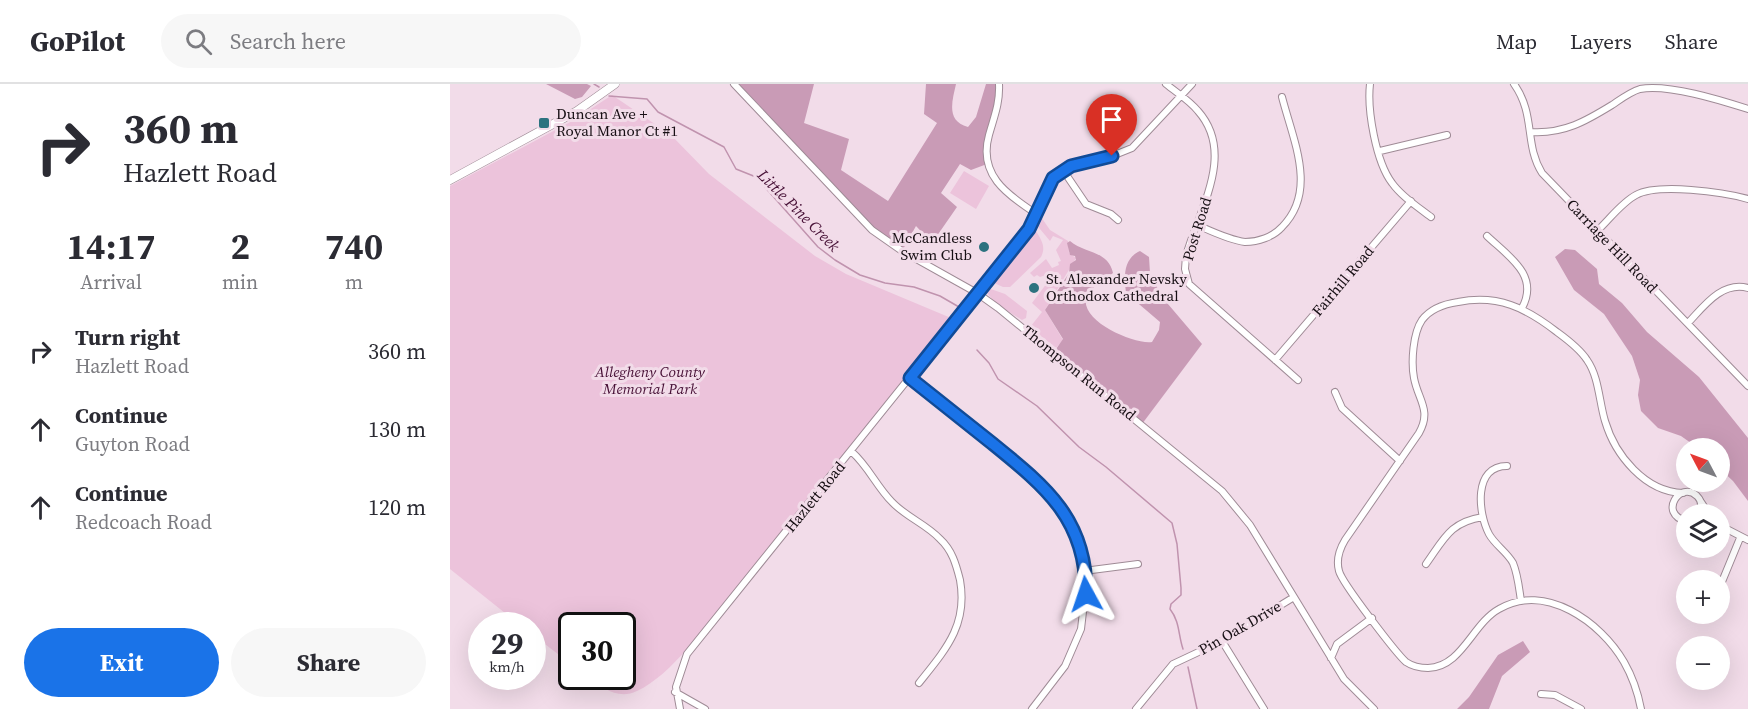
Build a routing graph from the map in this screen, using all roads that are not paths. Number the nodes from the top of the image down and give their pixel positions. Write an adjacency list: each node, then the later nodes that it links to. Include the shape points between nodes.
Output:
1 (615, 84): 15 (main road, via 577,111)
2 (734, 84): 25 (street, Thompson Run Road, via 872,230)
3 (999, 84): 18 (street, via 998,106 987,143 988,167 1000,186)
4 (1166, 84): 8 (street, Post Road)
5 (1192, 84): 8 (street)
6 (1370, 84): 13 (street, via 1370,113)
7 (1514, 84): 11 (street, Carriage Hill Road, via 1527,107)
8 (1181, 96): 14 (street, via 1132,148); 21 (street, Post Road, via 1209,125 1215,150 1214,173)
9 (1282, 97): 21 (street, via 1302,177 1300,199 1293,214 1272,235 1248,242)
10 (1748, 109): 11 (street, via 1701,96 1646,88 1575,126)
11 (1531, 132): 22 (street, Carriage Hill Road, via 1534,155 1542,173)
12 (1447, 135): 13 (street)
13 (1380, 151): 17 (street, via 1390,181)
14 (1063, 170): 18 (street, Hazlett Road, via 1050,182); 20 (street, via 1086,204)
15 (450, 180)
16 (1748, 198): 22 (street, via 1647,191 1633,196)
17 (1411, 201): 19 (street); 28 (street, Fairhill Road)
18 (1035, 213): 25 (street, Hazlett Road, via 1029,229)
19 (1431, 217)
20 (1118, 219)
21 (1197, 225): 28 (street, Post Road, via 1186,256 1189,284)
22 (1598, 231): 27 (street, Carriage Hill Road)
23 (1487, 236): 26 (street, via 1524,273 1528,292)
24 (1748, 288): 27 (street, via 1720,292)
25 (977, 293): 29 (street, Hazlett Road); 51 (street, Thompson Run Road, via 1054,351 1222,491 1250,525)
26 (1522, 308): 34 (street, via 1480,298 1441,306 1424,318 1417,333 1414,371 1426,414 1421,430); 36 (street, via 1587,359 1615,444 1631,466)
27 (1688, 323): 31 (street, Carriage Hill Road)
28 (1275, 360): 30 (street, Post Road)
29 (910, 378): 33 (street, Hazlett Road); 50 (street, via 1051,494 1072,526)
30 (1298, 380)
31 (1748, 386)
32 (1335, 392): 34 (street, via 1342,408)
33 (852, 452): 58 (street, via 892,502 943,541 957,567 963,600 960,622); 59 (street, Hazlett Road, via 692,647 681,667)
34 (1400, 461): 53 (street, via 1338,556 1342,579)
35 (1508, 466): 43 (street, via 1493,469 1484,480 1480,497)
36 (1661, 490): 37 (street); 41 (street)
37 (1683, 493): 38 (street, via 1694,494); 41 (street, via 1675,498)
38 (1700, 500): 39 (street); 40 (street)
39 (1700, 504)
40 (1703, 504)
41 (1673, 507): 42 (street)
42 (1676, 514)
43 (1483, 517): 48 (street, via 1455,526); 52 (street, via 1490,536 1514,565)
44 (1730, 532): 45 (street)
45 (1740, 538): 46 (street); 49 (street)
46 (1748, 540)
47 (1138, 564): 50 (street)
48 (1426, 564)
49 (1727, 570)
50 (1084, 571): 63 (street, via 1084,610 1073,651)
51 (1294, 597): 54 (street, Pin Oak Drive); 55 (street, Thompson Run Road)
52 (1521, 601): 53 (street, via 1490,614 1453,658 1432,668 1406,662); 68 (street, via 1559,604 1587,622 1623,660)
53 (1372, 618): 56 (street)
54 (1222, 641): 64 (street, Pin Oak Drive, via 1173,664); 65 (street)
55 (1322, 643): 56 (street); 57 (street, Thompson Run Road)
56 (1337, 644): 57 (street)
57 (1331, 658): 66 (street, Thompson Run Road, via 1352,688)
58 (919, 683)
59 (675, 692): 61 (street); 62 (street)
60 (1541, 694): 67 (street, via 1555,695)
61 (680, 709)
62 (705, 709)
63 (1032, 709)
64 (1136, 709)
65 (1264, 709)
66 (1374, 709)
67 (1581, 709)
68 (1641, 709)

